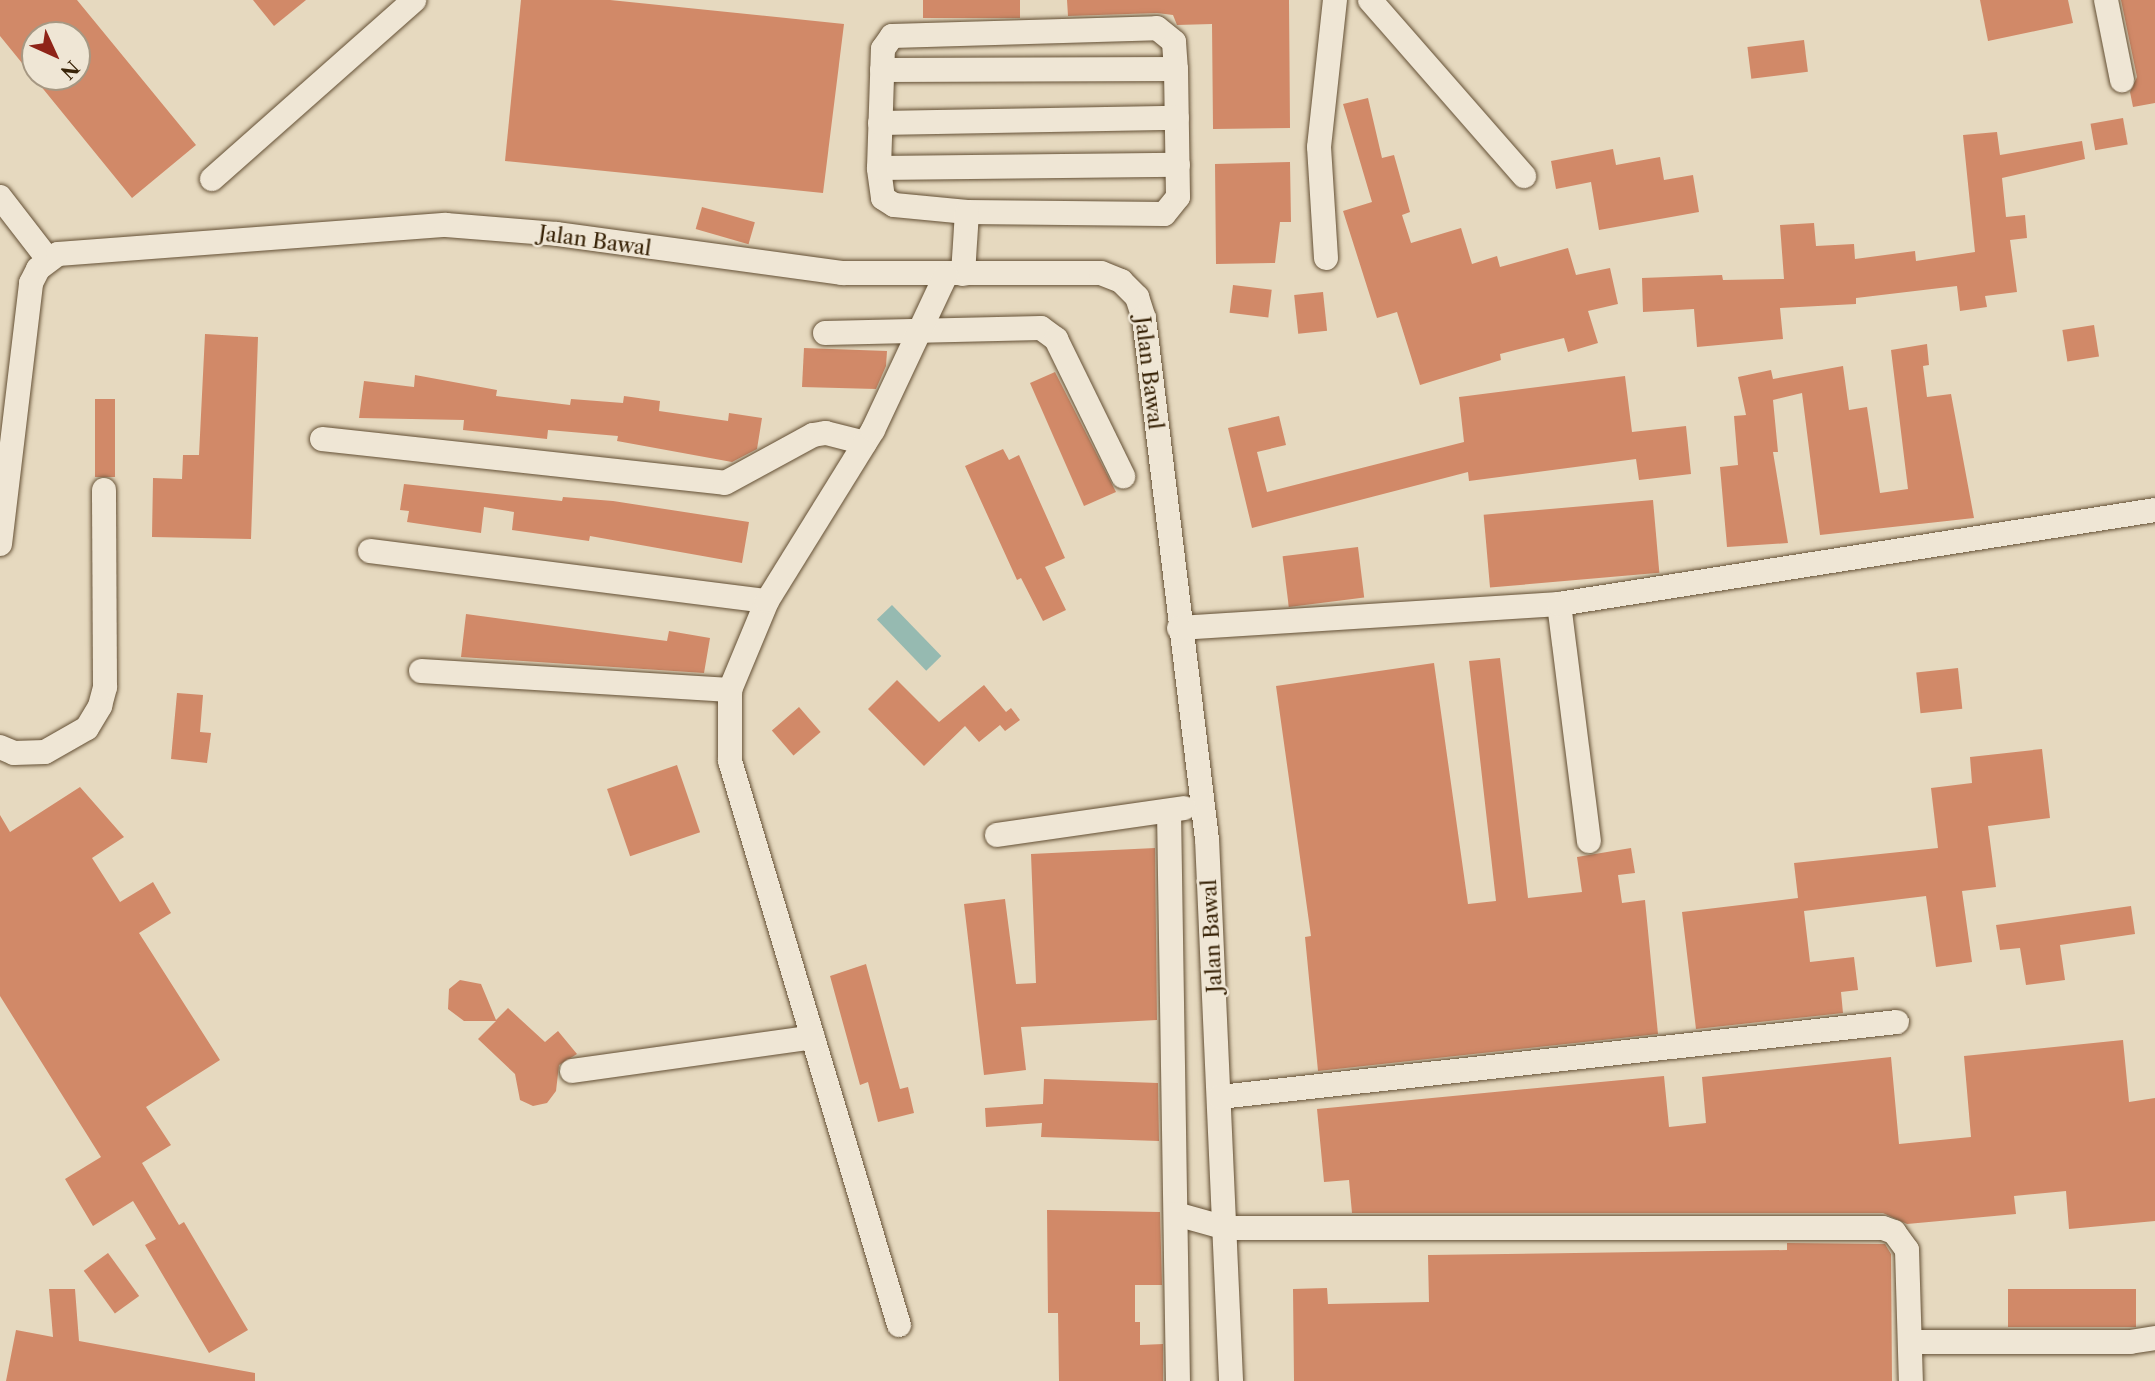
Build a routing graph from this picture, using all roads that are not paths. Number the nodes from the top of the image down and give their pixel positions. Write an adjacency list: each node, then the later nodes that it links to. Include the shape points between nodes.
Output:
1 (414, 0): 13 (street)
2 (1335, 0): 16 (street, via 1319,147)
3 (1370, 0): 12 (street)
4 (2106, 0): 7 (street)
5 (1177, 69): 6 (street); 6 (street, via 1174,42 1157,28 898,33 886,41); 8 (street)
6 (882, 70): 9 (street)
7 (2122, 80)
8 (1177, 118): 9 (street); 10 (street)
9 (880, 123): 11 (street)
10 (1178, 165): 11 (street); 15 (street, via 1175,204 1159,215)
11 (879, 168): 15 (street, via 881,193 889,204)
12 (1524, 176)
13 (212, 179)
14 (0, 197): 17 (street)
15 (967, 212): 18 (street)
16 (1326, 258)
17 (48, 259): 18 (street, Jalan Bawal, via 58,254 446,225 557,234 842,273); 26 (street, via 31,283)
18 (955, 274): 20 (street); 30 (street, Jalan Bawal, via 1101,273 1121,281 1137,297 1144,318)
19 (825, 333): 20 (street)
20 (919, 333): 22 (street); 23 (street, via 1031,325 1049,332)
21 (322, 439): 22 (street, via 725,482 813,435 826,433)
22 (864, 443): 28 (street)
23 (1123, 476)
24 (104, 490): 33 (street, via 105,687 100,706 87,728 45,752 14,753)
25 (2155, 510): 29 (street)
26 (0, 544)
27 (370, 551): 28 (street)
28 (766, 601): 32 (street)
29 (1559, 604): 30 (street); 37 (street)
30 (1179, 628): 34 (street, Jalan Bawal)
31 (421, 671): 32 (street)
32 (730, 690): 39 (street, via 730,761)
33 (0, 747)
34 (1202, 803): 35 (street); 41 (street, Jalan Bawal)
35 (1170, 811): 36 (street); 42 (street)
36 (997, 835)
37 (1589, 841)
38 (1897, 1022): 41 (street)
39 (813, 1037): 40 (street); 44 (street)
40 (572, 1071)
41 (1220, 1097): 43 (street, Jalan Bawal)
42 (1176, 1214): 43 (street); 47 (street)
43 (1226, 1228): 46 (street, via 1883,1228 1894,1232 1907,1250); 48 (street, Jalan Bawal)
44 (898, 1325)
45 (2155, 1338): 46 (street, via 2130,1342)
46 (1910, 1342): 49 (street)
47 (1178, 1381)
48 (1231, 1381)
49 (1911, 1381)

